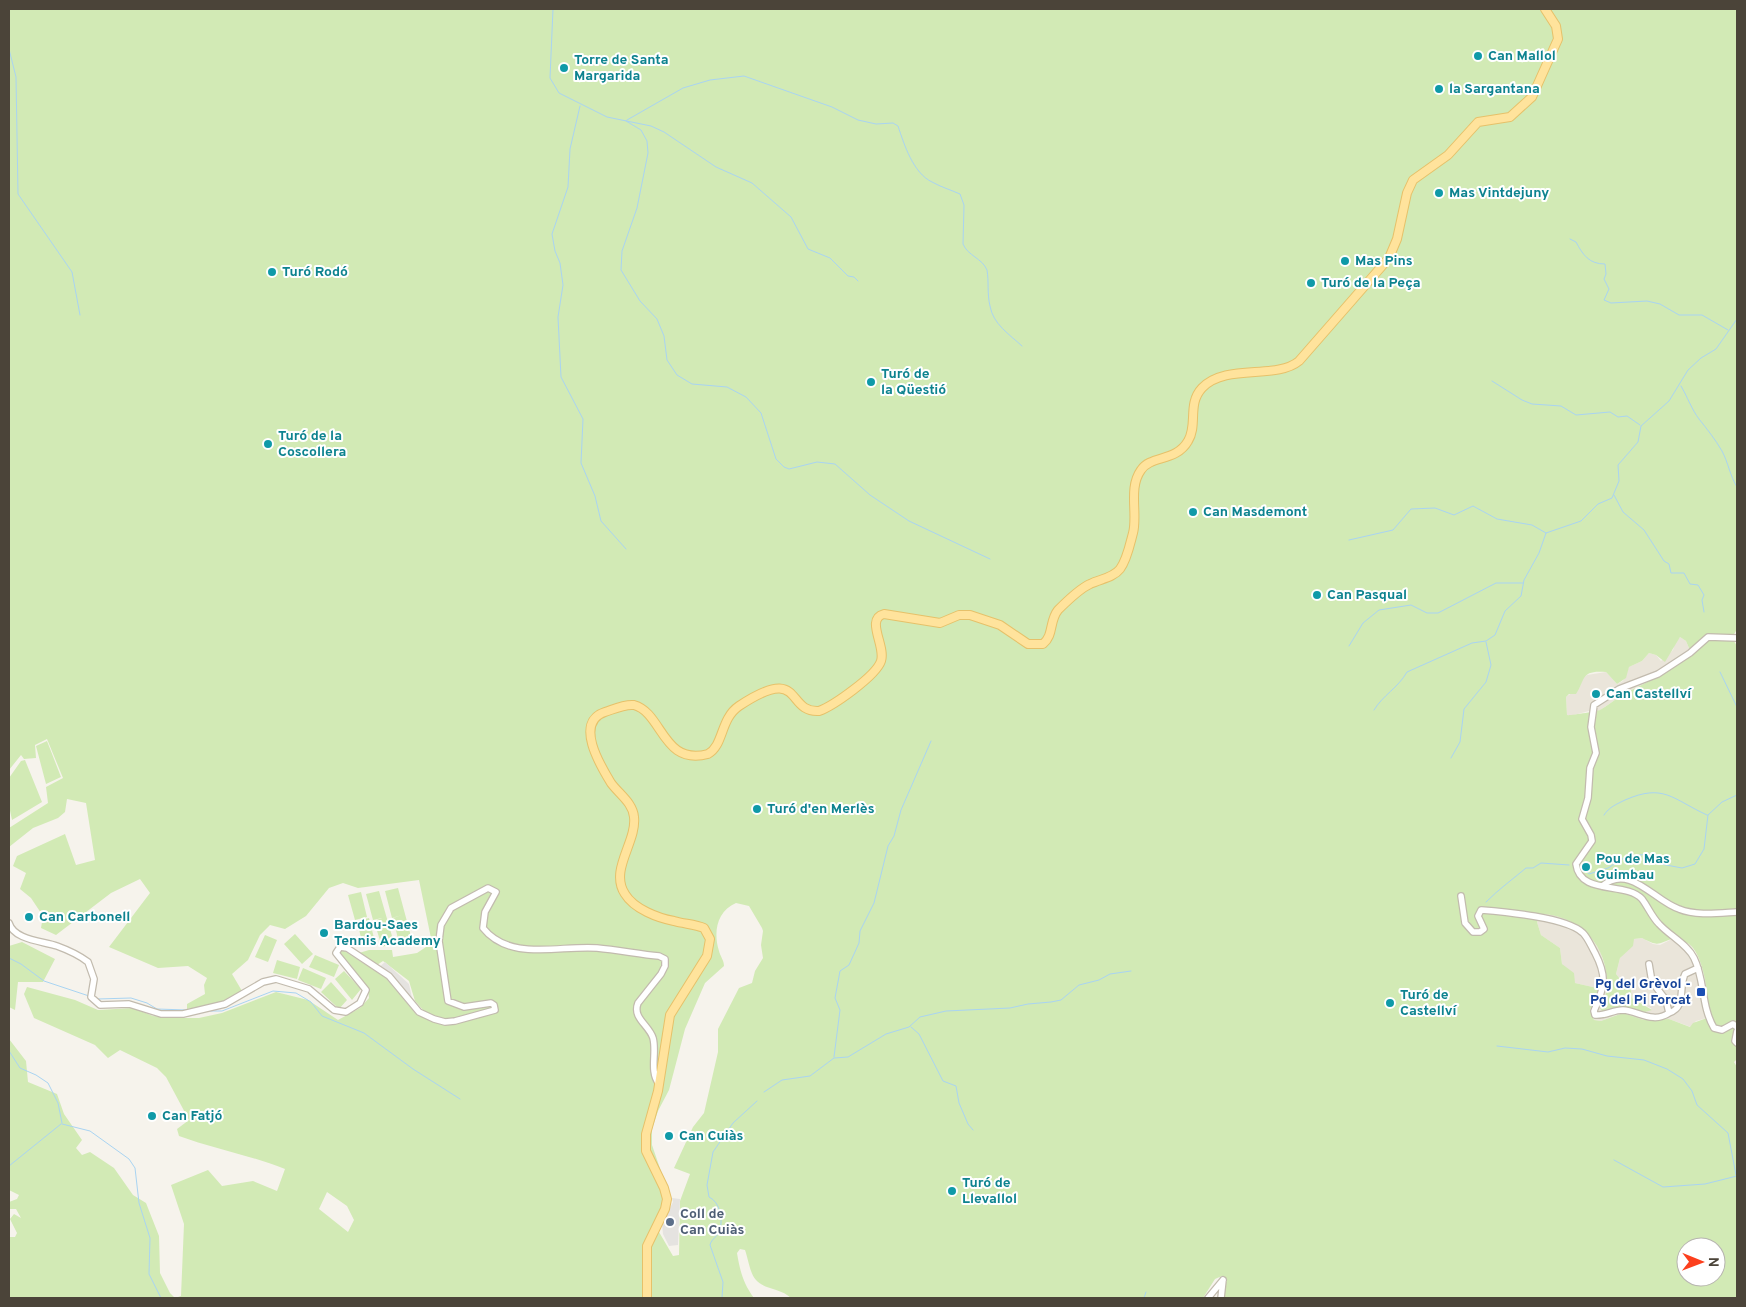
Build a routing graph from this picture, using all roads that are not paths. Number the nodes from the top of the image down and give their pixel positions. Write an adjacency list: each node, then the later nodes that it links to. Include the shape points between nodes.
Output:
1 (1545, 9): 13 (main road, via 1556,26 1558,39 1532,97 1510,117 1478,122 1457,147 1413,180 1397,239 1388,258 1299,361 1284,368 1218,378 1200,389 1193,405 1191,434 1187,443 1174,455 1145,465 1138,475 1134,528 1122,567 1113,575 1082,588 1058,611 1050,635 1043,644 1028,644 1000,625 970,614 940,623 884,614 875,623 882,654 873,674 818,711 806,709 786,689 768,689 729,715 716,746 708,754 689,755 676,750 645,710 638,706 625,705 592,719 590,729 596,755 631,806 634,816 620,877 624,892 638,906 661,918 704,928 710,939 706,956 670,1015)
2 (1737, 638): 3 (street, via 1708,637 1658,674 1615,691 1594,705 1591,727 1597,745 1582,819 1592,842 1577,861 1577,867 1586,880)
3 (1602, 886): 5 (street, via 1630,880 1688,912); 8 (street, via 1639,897 1659,925 1690,951)
4 (1461, 896): 9 (street, via 1465,923 1474,932 1484,928 1478,916 1481,910 1525,914 1582,932 1597,958 1604,986 1595,1016 1623,1010 1642,1016)
5 (1737, 912)
6 (9, 923): 13 (street, via 22,936 57,946 88,962 94,979 91,995 100,1005 130,1004 161,1014 184,1014 225,1004 263,982 276,979 309,989 334,1010 353,1009 364,998 366,990 336,953 340,947 347,948 389,976 419,1012 434,1019 450,1021 493,1012 495,1007 491,1003 464,1008 448,1001 439,936 442,922 452,908 474,894 493,889 496,892 485,912 483,928 504,944 524,950 597,948 664,959 663,970 636,1010 652,1036 655,1074)
7 (1649, 964): 9 (street, via 1652,982 1666,1000)
8 (1698, 968): 9 (street, via 1686,972 1680,1004); 10 (street, via 1714,1028 1722,1030 1733,1024)
9 (1669, 1013)
10 (1737, 1027)
11 (1737, 1031): 12 (street)
12 (1736, 1041)
13 (659, 1084): 14 (main road, via 645,1145 666,1199 647,1246)
14 (647, 1298)
15 (1208, 1298): 16 (street, via 1223,1280)
16 (1221, 1298)

